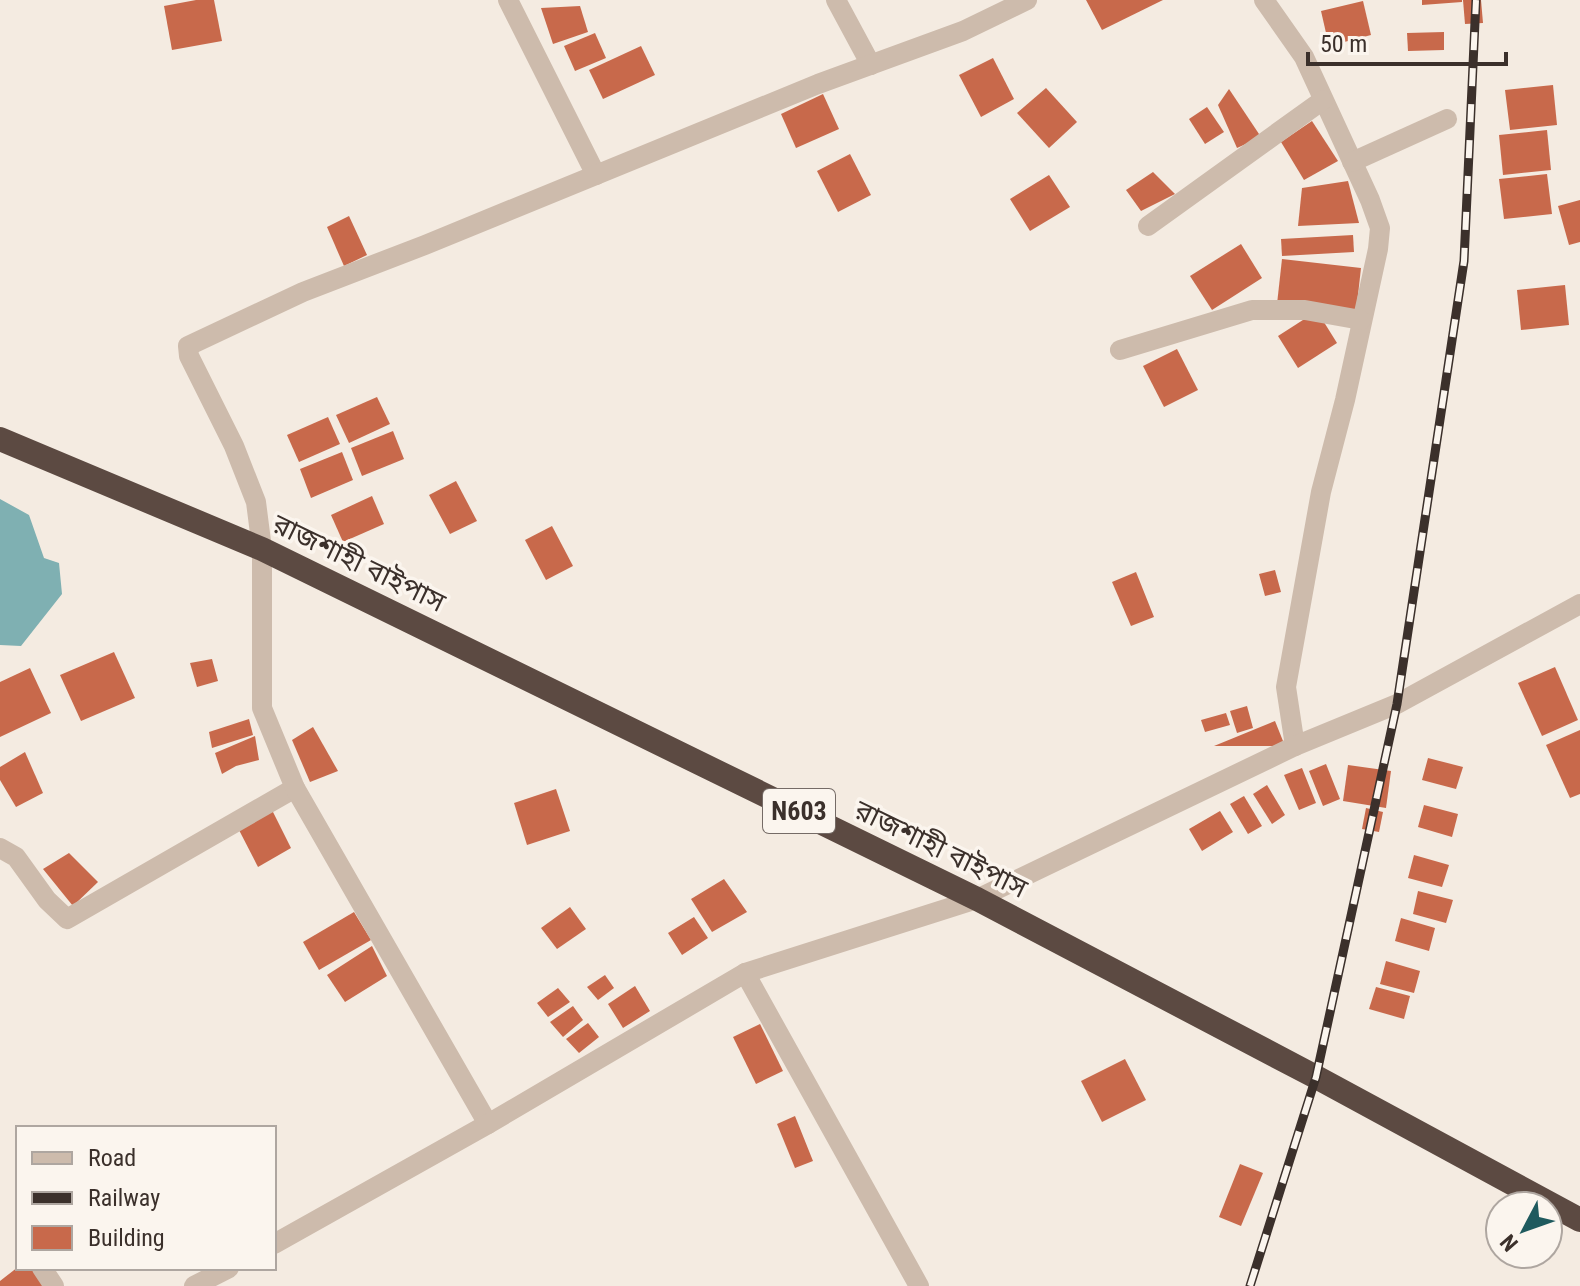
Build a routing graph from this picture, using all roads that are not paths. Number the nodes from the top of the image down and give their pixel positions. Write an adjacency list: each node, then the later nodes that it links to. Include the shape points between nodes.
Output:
1 (508, 0): 9 (street)
2 (836, 0): 5 (street)
3 (1027, 0): 5 (street)
4 (1264, 0): 6 (street, via 1294,41)
5 (871, 65): 9 (street)
6 (1323, 100): 8 (street); 10 (street)
7 (1447, 119): 8 (street)
8 (1352, 162): 11 (street, via 1380,228)
9 (596, 175): 14 (street, via 303,292 188,346 256,502)
10 (1148, 226)
11 (1361, 320): 12 (street, via 1305,310 1252,310); 16 (street, via 1321,492 1286,687)
12 (1120, 350)
13 (0, 439): 14 (highway, রাজশাহী বাইপাস / N603)
14 (262, 549): 17 (street, via 262,708); 19 (highway, রাজশাহী বাইপাস / N603)
15 (1580, 604): 16 (street, via 1397,704)
16 (1295, 746): 19 (street)
17 (295, 788): 18 (street, via 67,919 16,857); 21 (street)
18 (0, 848)
19 (977, 899): 20 (street); 22 (highway, রাজশাহী বাইপাস / N603)
20 (745, 973): 21 (street); 26 (street)
21 (488, 1124): 23 (street)
22 (1580, 1220)
23 (276, 1243)
24 (225, 1270): 25 (street)
25 (194, 1286)
26 (919, 1286)

